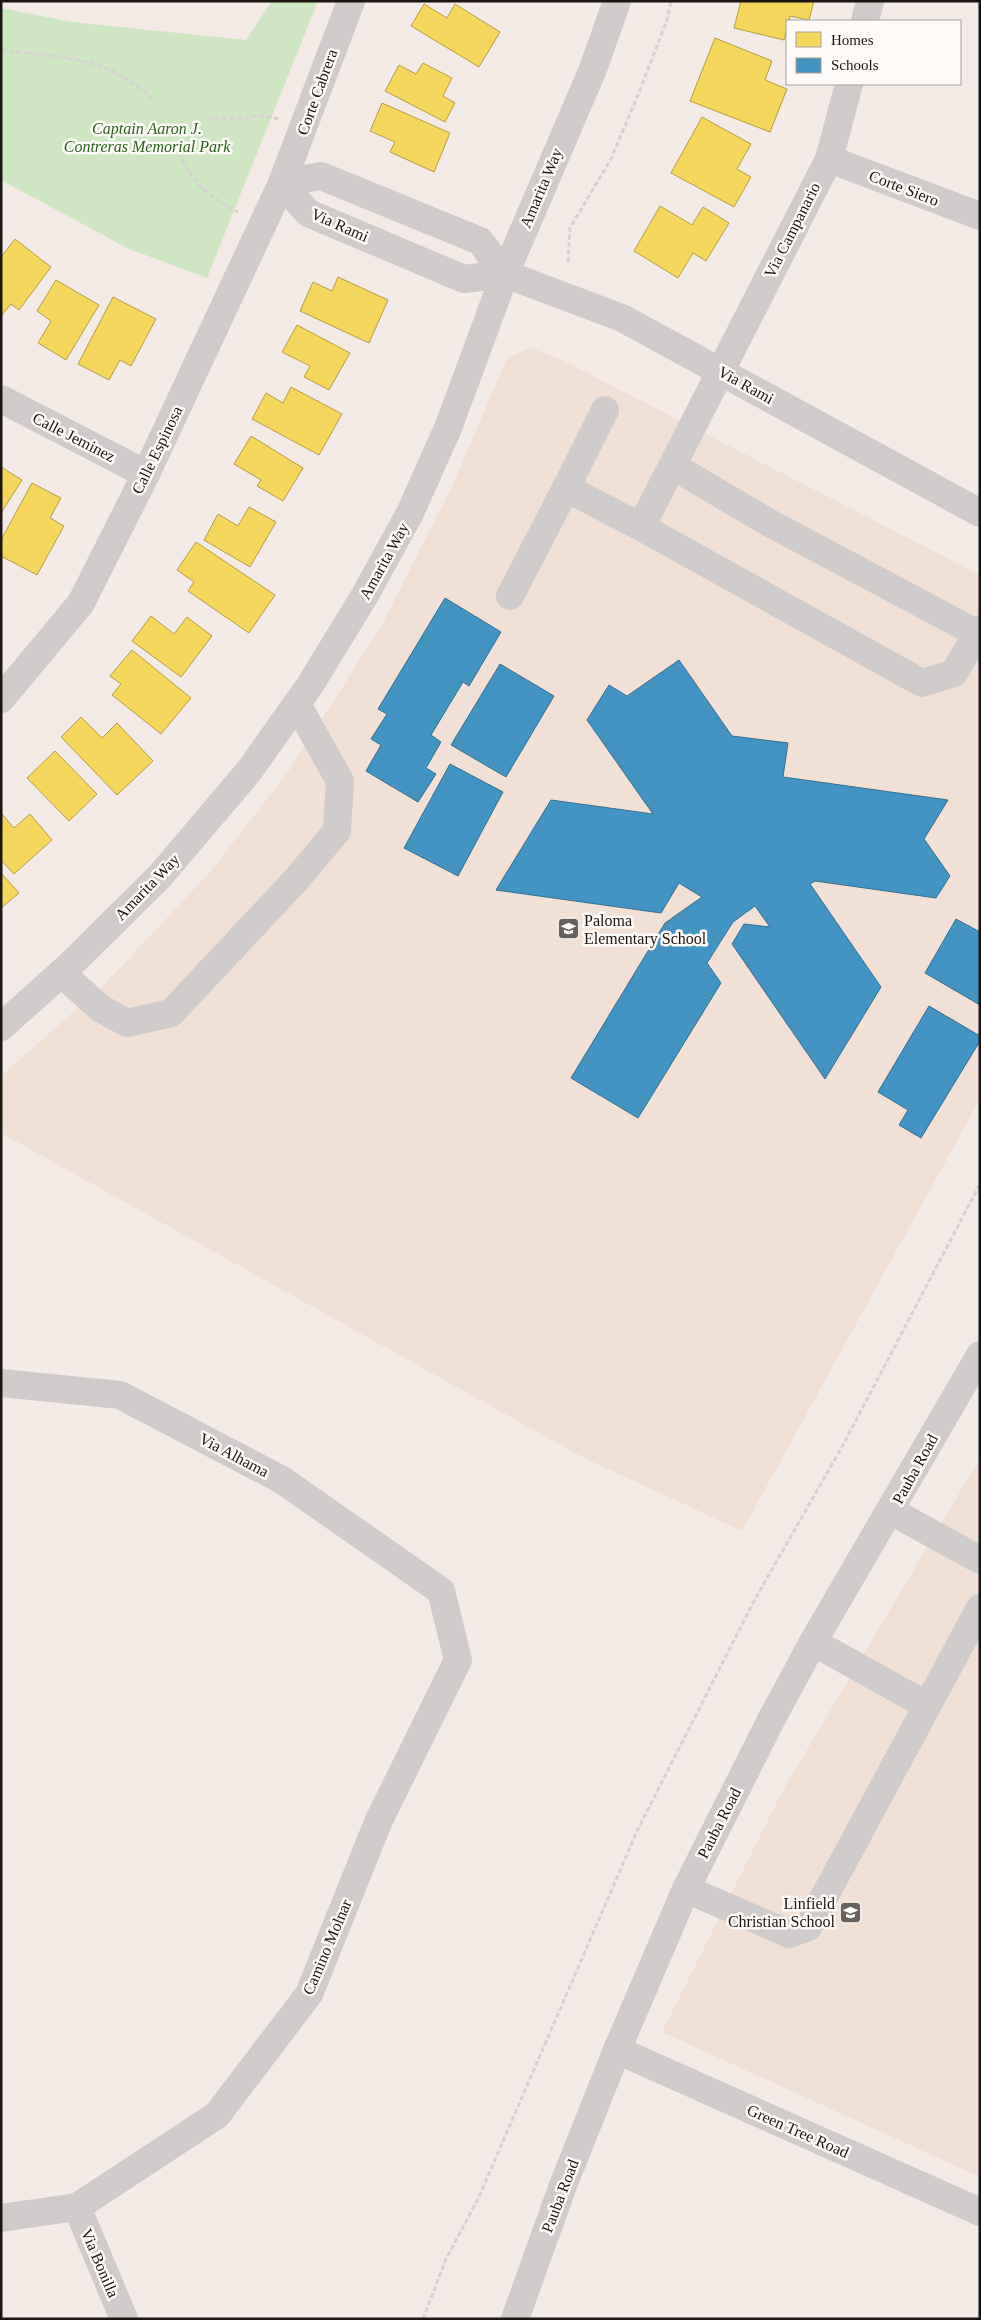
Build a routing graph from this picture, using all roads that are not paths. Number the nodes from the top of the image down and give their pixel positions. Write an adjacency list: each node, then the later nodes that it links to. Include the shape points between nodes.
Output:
1 (350, 1): 7 (street, Corte Cabrera)
2 (617, 1): 9 (street, Amarita Way, via 593,69)
3 (870, 1): 4 (street)
4 (865, 20)
5 (849, 85): 6 (street, Via Campanario)
6 (829, 159): 8 (street, Corte Siero); 10 (street, Via Campanario)
7 (282, 183): 9 (street, Via Rami, via 308,213 464,279); 9 (street, via 321,176 480,241); 14 (street, Calle Espinosa)
8 (980, 216)
9 (505, 274): 10 (street, Via Rami, via 622,318); 21 (street, Amarita Way, via 448,428 410,513 365,595)
10 (722, 371): 13 (street, Via Campanario); 16 (street, Via Rami)
11 (1, 399): 14 (street, Calle Jeminez)
12 (605, 410): 15 (street)
13 (673, 466): 17 (street, Via Campanario); 19 (street, via 766,521)
14 (146, 474): 20 (street, Calle Espinosa, via 81,603)
15 (566, 488): 17 (street); 18 (street)
16 (980, 513)
17 (641, 527): 19 (street, via 922,683 954,673)
18 (510, 596)
19 (979, 632)
20 (1, 699)
21 (297, 704): 22 (street, Amarita Way, via 250,771 160,876); 22 (street, via 340,781 337,831 295,881 171,1013 128,1023 100,1008)
22 (61, 973): 23 (street, Amarita Way)
23 (1, 1027)
24 (980, 1355): 26 (street, Pauba Road)
25 (1, 1382): 28 (street, Via Alhama, via 120,1395 282,1480)
26 (891, 1511): 27 (street); 30 (street, Pauba Road)
27 (980, 1560)
28 (442, 1591): 34 (street, Camino Molnar, via 458,1660 379,1820 309,1994 217,2115)
29 (980, 1608): 31 (street)
30 (813, 1642): 31 (street); 32 (street, Pauba Road)
31 (926, 1705): 32 (street, via 808,1927 789,1934)
32 (686, 1889): 33 (street, Pauba Road)
33 (617, 2050): 35 (street, Green Tree Road); 38 (street, Pauba Road)
34 (77, 2207): 36 (street, Camino Molnar); 37 (street, Via Bonilla)
35 (980, 2212)
36 (1, 2218)
37 (124, 2319)
38 (515, 2319)

